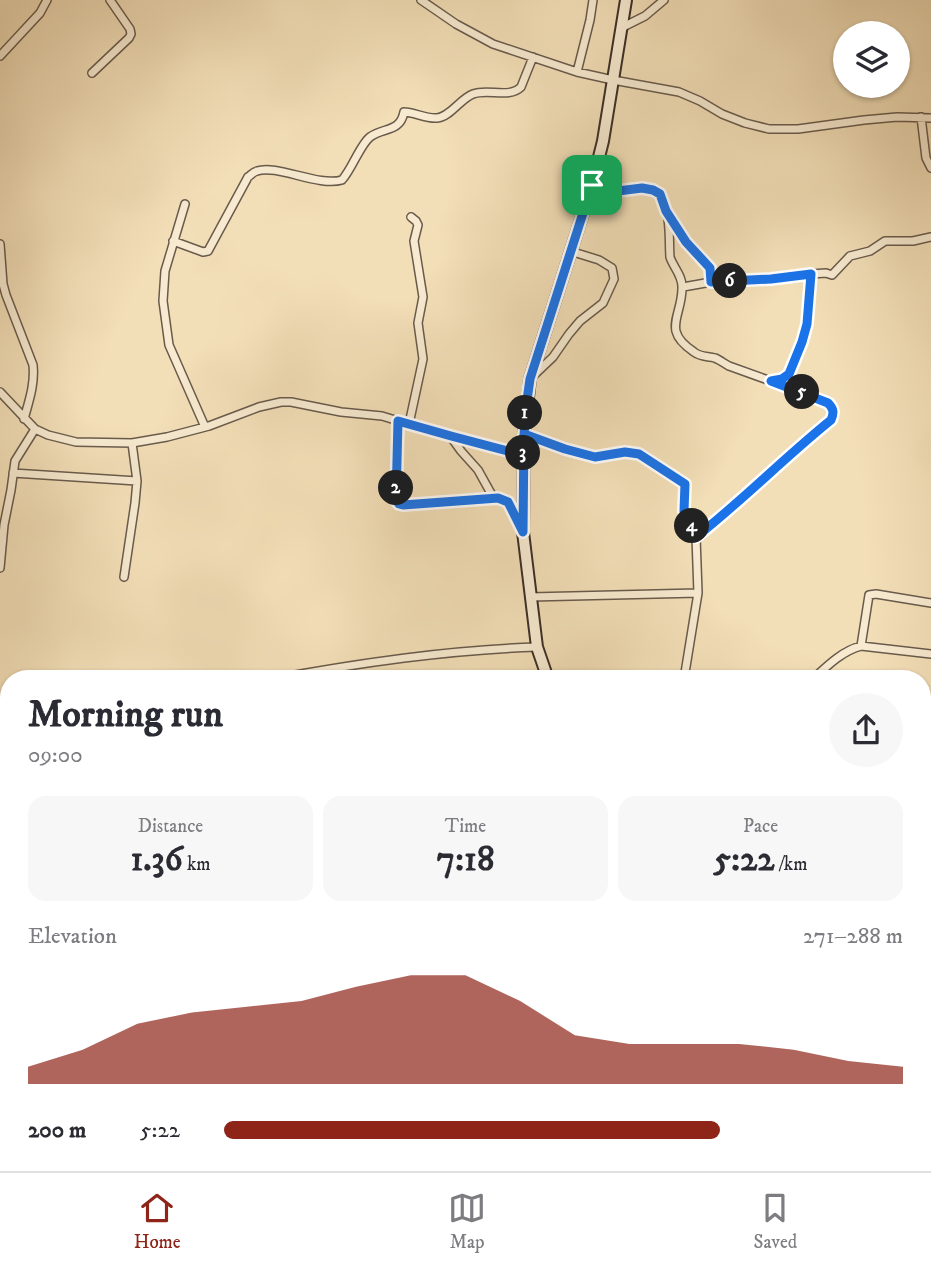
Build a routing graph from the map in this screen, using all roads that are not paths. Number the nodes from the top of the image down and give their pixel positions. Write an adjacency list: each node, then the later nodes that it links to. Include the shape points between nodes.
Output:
1 (47, 0): 8 (street)
2 (110, 0): 11 (street, via 131,34)
3 (421, 0): 9 (street, via 493,44)
4 (593, 0): 10 (street)
5 (626, 0): 7 (street)
6 (664, 0): 7 (street)
7 (621, 29): 12 (street)
8 (0, 56)
9 (533, 57): 10 (street); 21 (street, via 518,90 478,92 439,118 404,112 393,128 369,138 342,180 257,171 248,177 208,251)
10 (577, 72): 12 (street)
11 (92, 73)
12 (613, 80): 13 (street, via 679,92 722,114 769,129); 16 (street)
13 (921, 117): 14 (street); 15 (street)
14 (931, 118)
15 (931, 167)
16 (592, 185): 18 (street, via 610,192 653,190 660,194); 23 (street)
17 (185, 204): 21 (street)
18 (666, 211): 25 (street, via 710,268); 26 (street, via 670,257)
19 (411, 217): 32 (street, via 418,225 414,240 423,297 418,323 423,359)
20 (931, 237): 24 (street, via 885,241 850,256 832,275)
21 (173, 241): 33 (street, via 165,271 165,327)
22 (0, 244): 30 (street, via 6,295 33,365)
23 (570, 251): 27 (street); 27 (street, via 612,268 614,279 603,303 580,321)
24 (811, 274): 25 (street); 28 (street, via 802,342 789,374)
25 (711, 282): 26 (street)
26 (682, 287): 28 (street, via 675,329 681,343 697,355)
27 (530, 379): 35 (street)
28 (771, 381): 43 (street, via 828,403 834,414)
29 (0, 392): 30 (street)
30 (24, 419): 34 (street)
31 (398, 421): 32 (street); 33 (street, via 281,402); 41 (street, via 399,504)
32 (409, 424): 36 (street)
33 (205, 427): 37 (street)
34 (35, 429): 37 (street, via 76,442); 39 (street, via 15,461)
35 (524, 434): 38 (street); 43 (street, via 595,457 639,454 685,484 684,511)
36 (451, 436): 38 (street); 41 (street)
37 (132, 443): 40 (street)
38 (523, 455): 42 (street)
39 (13, 473): 40 (street); 44 (street)
40 (137, 481): 45 (street)
41 (493, 497): 42 (street, via 508,502)
42 (523, 532): 47 (street)
43 (696, 537): 46 (street)
44 (0, 568)
45 (124, 577)
46 (698, 593): 47 (street); 54 (street)
47 (530, 597): 50 (street)
48 (931, 603): 49 (street, via 869,595)
49 (861, 646): 51 (street); 55 (street)
50 (537, 647): 52 (street, via 402,657); 53 (street)
51 (931, 654)
52 (325, 670)
53 (545, 670)
54 (685, 670)
55 (823, 670)

